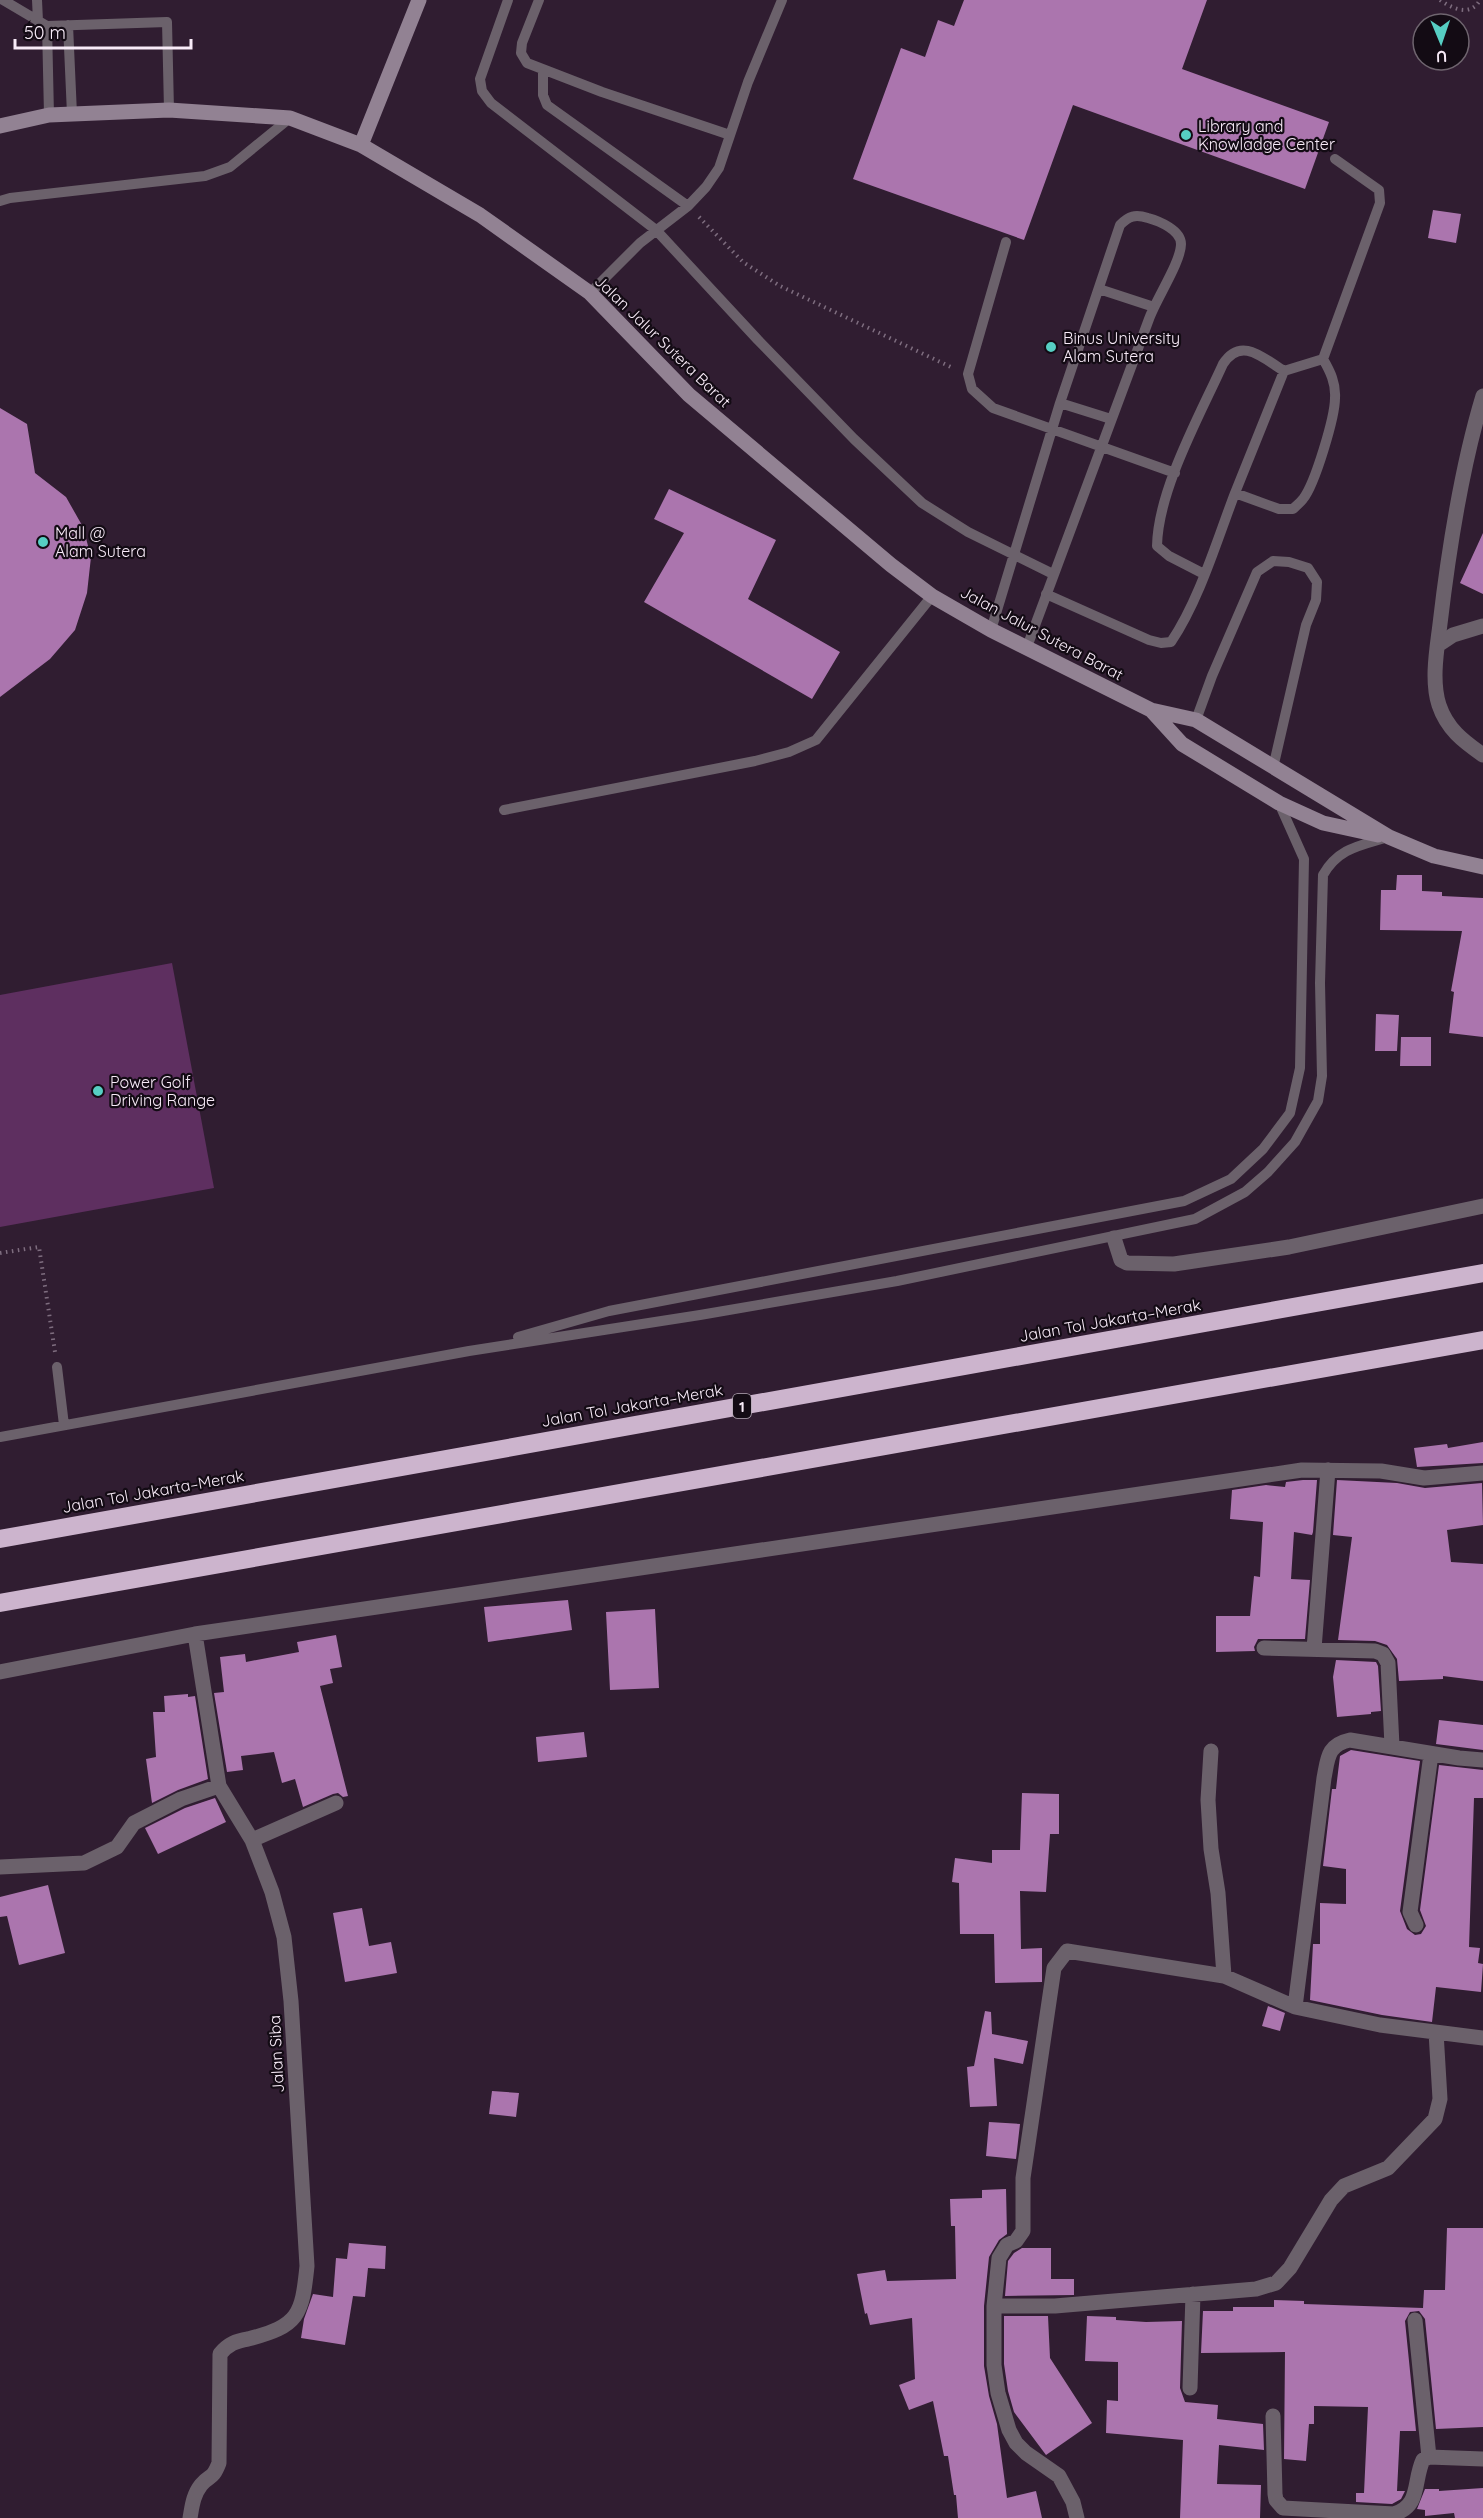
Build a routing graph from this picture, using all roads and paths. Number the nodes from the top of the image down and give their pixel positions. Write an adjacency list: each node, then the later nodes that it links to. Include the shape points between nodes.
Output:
1 (3, 0): 9 (lane)
2 (37, 0): 9 (lane)
3 (419, 0): 18 (street)
4 (508, 0): 22 (lane, via 480,79 482,91 504,114)
5 (539, 0): 11 (lane, via 521,53 527,63)
6 (782, 0): 17 (lane)
7 (1440, 0): 8 (path, via 1466,11)
8 (1480, 0)
9 (42, 23): 10 (lane); 14 (lane)
10 (68, 25): 12 (lane, via 167,22); 13 (lane)
11 (543, 70): 17 (lane); 21 (lane, via 543,95 548,105)
12 (169, 110): 13 (street, Jalan Jalur Sutera Barat); 15 (street, Jalan Jalur Sutera Barat)
13 (72, 114): 14 (street, Jalan Jalur Sutera Barat)
14 (49, 115): 16 (street, Jalan Jalur Sutera Barat)
15 (290, 118): 18 (street, Jalan Jalur Sutera Barat); 20 (lane, via 230,167 205,176)
16 (0, 126)
17 (730, 135): 21 (lane, via 719,168)
18 (361, 145): 25 (street, Jalan Jalur Sutera Barat, via 480,215)
19 (1335, 159): 27 (lane, via 1379,190 1380,203)
20 (0, 201)
21 (688, 206): 22 (lane); 29 (path, via 743,262 780,286)
22 (656, 230): 25 (lane); 37 (lane, via 854,439 922,502 968,532)
23 (1006, 242): 29 (lane)
24 (1099, 289): 26 (lane); 26 (lane, via 1120,225 1138,215 1157,220 1175,232 1181,240 1181,252); 31 (lane)
25 (590, 293): 41 (street, Jalan Jalur Sutera Barat, via 689,395 891,566)
26 (1154, 307): 32 (lane)
27 (1323, 358): 28 (lane); 36 (lane, via 1332,373 1336,397 1303,499 1293,509 1280,509)
28 (1284, 371): 35 (lane, via 1255,352 1243,350 1228,356); 36 (lane)
29 (968, 374): 33 (lane, via 972,389 993,408)
30 (1483, 396): 44 (street, via 1447,564)
31 (1060, 403): 32 (lane); 33 (lane)
32 (1111, 419): 34 (lane)
33 (1053, 429): 34 (lane); 37 (lane)
34 (1101, 446): 35 (lane); 38 (lane)
35 (1175, 473): 39 (lane, via 1157,529 1157,546)
36 (1235, 493): 39 (lane)
37 (1014, 555): 38 (lane); 43 (lane)
38 (1053, 574): 40 (lane)
39 (1204, 574): 40 (lane, via 1171,642 1149,640)
40 (1046, 594): 45 (lane)
41 (932, 596): 43 (street, Jalan Jalur Sutera Barat); 51 (lane, via 816,740 755,761)
42 (1483, 626): 44 (street, via 1453,635)
43 (992, 630): 45 (street, Jalan Jalur Sutera Barat)
44 (1438, 645): 48 (street, via 1439,704 1454,732)
45 (1026, 647): 46 (street, Jalan Jalur Sutera Barat)
46 (1151, 710): 47 (street, Jalan Jalur Sutera Barat); 50 (street, Jalan Jalur Sutera Barat, via 1182,744)
47 (1196, 720): 49 (street, Jalan Jalur Sutera Barat); 49 (lane, via 1257,572 1273,561 1308,568 1317,582 1316,600 1306,625)
48 (1483, 755)
49 (1273, 768): 52 (street, Jalan Jalur Sutera Barat)
50 (1279, 803): 52 (street, Jalan Jalur Sutera Barat, via 1323,824); 59 (lane, via 1304,859 1300,1068 1290,1113 1263,1149 1231,1179 1184,1202 609,1311)
51 (504, 810)
52 (1389, 837): 53 (street, via 1434,856); 55 (lane, via 1353,848 1332,860 1323,875 1323,1076 1318,1101 1295,1142 1245,1192 1195,1219)
53 (1483, 867)
54 (1483, 1206): 55 (street, via 1289,1247 1174,1264 1127,1263 1121,1260)
55 (1114, 1238): 59 (lane, via 885,1283)
56 (0, 1253): 60 (path, via 39,1247)
57 (1483, 1273): 65 (highway, Jalan Tol Jakarta–Merak / 1)
58 (1483, 1340): 66 (highway)
59 (469, 1351): 61 (lane)
60 (57, 1366): 61 (lane)
61 (64, 1425): 62 (lane)
62 (0, 1437)
63 (1328, 1470): 64 (street, via 1381,1471 1424,1478); 67 (street, via 1290,1472); 69 (street)
64 (1483, 1473)
65 (0, 1539)
66 (0, 1603)
67 (195, 1634): 70 (street); 75 (street)
68 (1264, 1648): 69 (street)
69 (1314, 1649): 71 (street, via 1375,1651 1387,1658)
70 (0, 1672)
71 (1392, 1746): 73 (street); 81 (street, via 1350,1740 1331,1749)
72 (1211, 1751): 80 (street, via 1210,1849 1218,1893)
73 (1431, 1754): 74 (street); 79 (street, via 1410,1912)
74 (1483, 1760)
75 (219, 1785): 77 (street, Jalan Siba); 78 (street, via 134,1822 117,1847 84,1863)
76 (336, 1803): 77 (street)
77 (252, 1840): 91 (street, Jalan Siba, via 284,1937 307,2266 304,2295 296,2315 286,2326 238,2341 220,2354 219,2463 193,2500)
78 (0, 1867)
79 (1416, 1925)
80 (1224, 1976): 81 (street); 85 (street, via 1067,1951 1058,1960 1051,1979 1023,2178 1023,2231 999,2258)
81 (1295, 2007): 82 (street)
82 (1436, 2032): 83 (street); 84 (street, via 1440,2099 1435,2119 1388,2168 1344,2186 1276,2283 1256,2289)
83 (1483, 2038)
84 (1193, 2294): 85 (street, via 1055,2306); 87 (street)
85 (994, 2306): 92 (street, via 994,2365 1010,2430 1026,2453 1059,2476)
86 (1415, 2320): 89 (street)
87 (1190, 2388)
88 (1273, 2416): 89 (street, via 1275,2494 1284,2508 1394,2514 1414,2500 1418,2472)
89 (1429, 2457): 90 (street)
90 (1483, 2459)
91 (190, 2518)
92 (1077, 2518)

